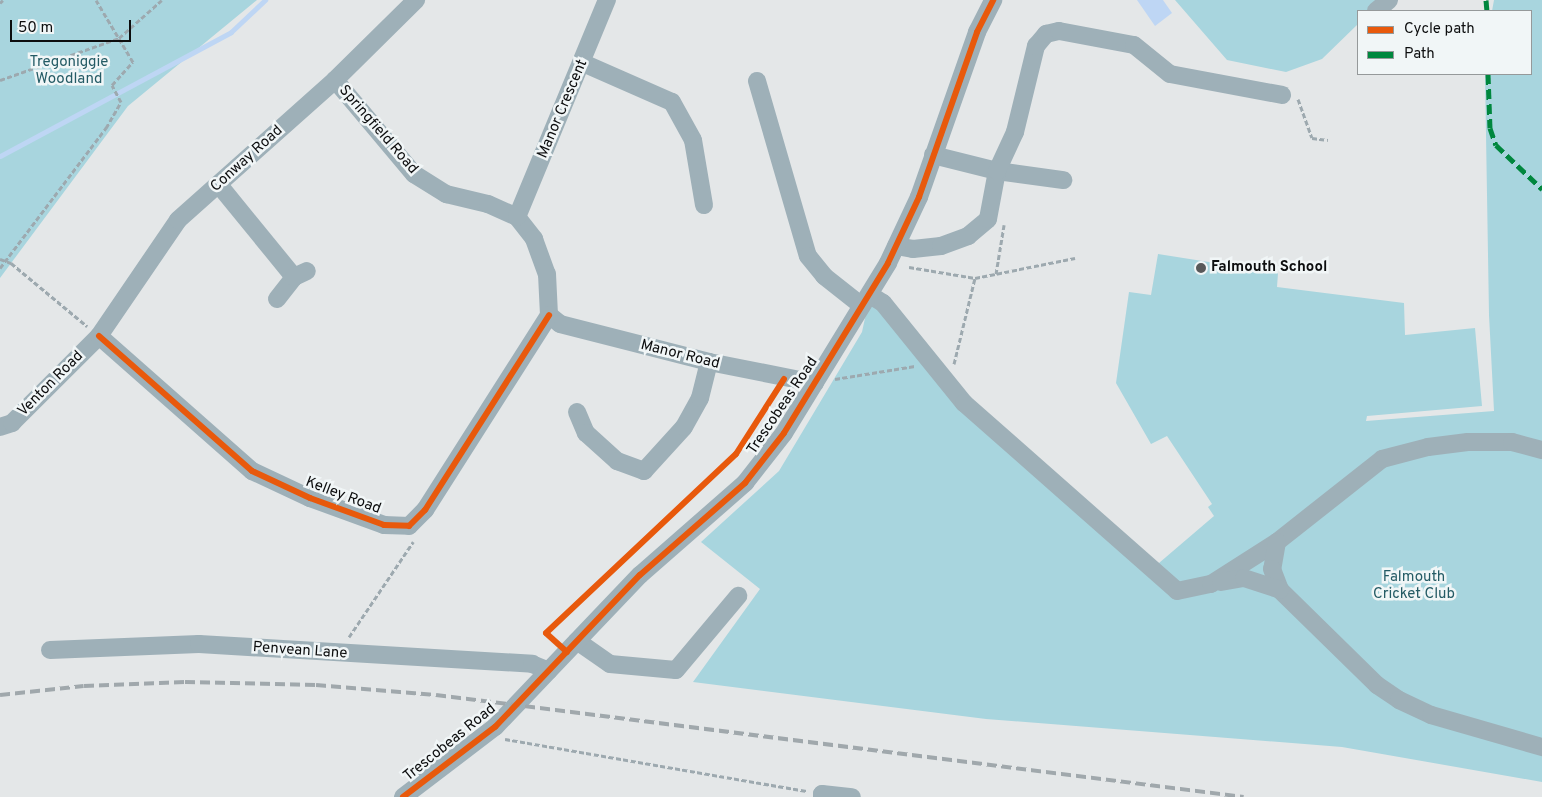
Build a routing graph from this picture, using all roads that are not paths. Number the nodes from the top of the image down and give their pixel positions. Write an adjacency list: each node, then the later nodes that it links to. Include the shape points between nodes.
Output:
1 (416, 0): 7 (street, Conway Road)
2 (607, 0): 6 (street, Manor Crescent)
3 (993, 0): 10 (street, Trescobeas Road, via 977,32)
4 (1389, 0): 5 (street)
5 (1377, 10)
6 (583, 63): 14 (street, via 672,102 692,140); 15 (street, Manor Crescent)
7 (335, 80): 13 (street, Conway Road); 15 (street, Springfield Road, via 414,174 446,194 488,204)
8 (757, 81): 18 (street, via 808,256 824,276)
9 (1282, 95): 11 (street, via 1170,74 1134,45 1059,31 1046,34 1036,46 1015,132)
10 (933, 156): 11 (street); 16 (street, Trescobeas Road)
11 (997, 171): 12 (street); 16 (street, via 988,219 968,236 941,246 912,249)
12 (1063, 180)
13 (220, 185): 17 (street, via 300,274); 20 (street, Conway Road, via 178,220)
14 (704, 205)
15 (518, 217): 19 (street, via 534,239 547,274)
16 (896, 246): 18 (street, Trescobeas Road)
17 (277, 299)
18 (866, 300): 22 (street, Trescobeas Road); 27 (street, via 883,303 964,403 1161,580 1182,592)
19 (549, 315): 20 (street, Kelley Road, via 425,510 410,526 384,525 310,498 252,471); 21 (street, Manor Road, via 560,324)
20 (99, 336): 24 (street, Venton Road, via 12,422)
21 (709, 362): 22 (street, Manor Road); 23 (street, via 700,398 684,426 644,471 617,461 586,433)
22 (815, 383): 30 (street, Trescobeas Road, via 784,433 745,483 640,575)
23 (577, 412)
24 (0, 427)
25 (1542, 450): 26 (street, via 1512,442 1468,442 1428,447 1382,459)
26 (1277, 542): 27 (street); 28 (street, via 1272,569)
27 (1211, 584): 28 (street, via 1244,578)
28 (1280, 590): 33 (street, via 1377,686 1399,700 1431,715)
29 (738, 596): 30 (street, via 676,670 610,664)
30 (577, 641): 32 (street, Trescobeas Road)
31 (50, 650): 32 (street, Penvean Lane, via 199,644 532,664)
32 (549, 671): 35 (street, Trescobeas Road, via 490,731)
33 (1542, 747)
34 (822, 795): 36 (street)
35 (402, 797)
36 (852, 797)

